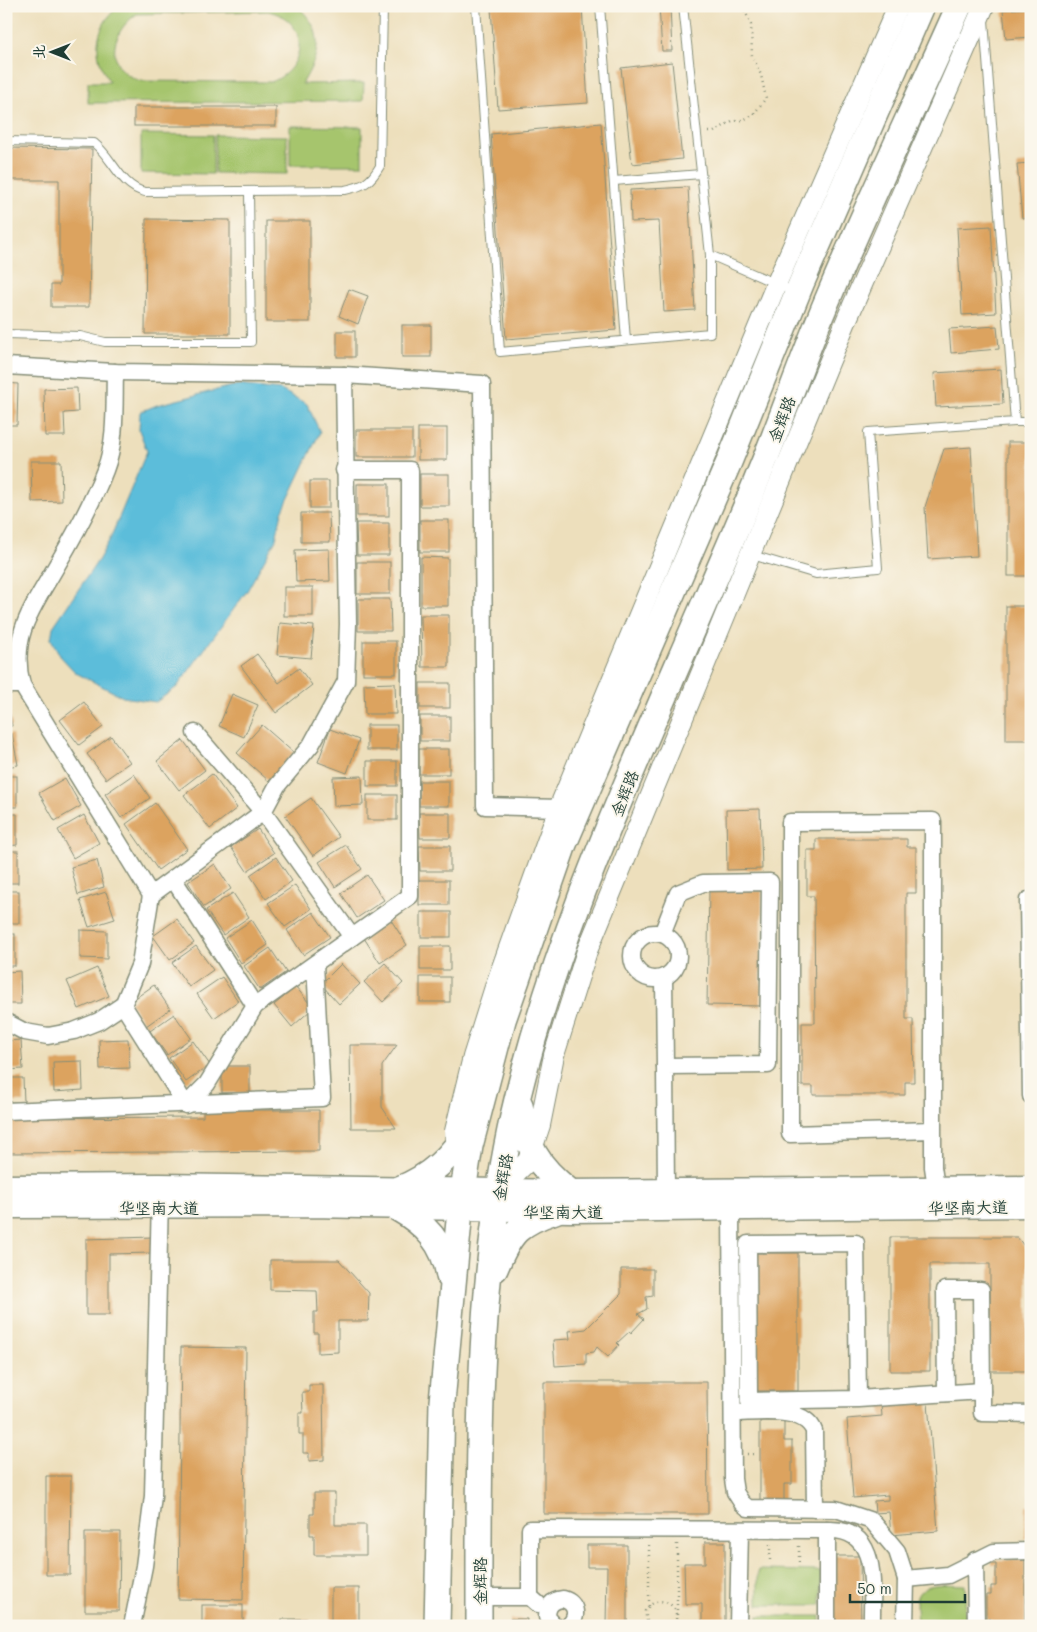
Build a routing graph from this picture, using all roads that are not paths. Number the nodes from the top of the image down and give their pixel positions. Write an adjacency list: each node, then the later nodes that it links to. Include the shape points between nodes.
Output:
1 (383, 6): 11 (lane, via 380,166 374,175 363,186 345,190)
2 (476, 6): 15 (lane, via 500,352)
3 (600, 6): 10 (lane)
4 (683, 6): 9 (lane)
5 (898, 6): 13 (street)
6 (922, 6): 13 (main road, 金辉路)
7 (975, 7): 19 (lane); 22 (main road, 金辉路, via 828,298 759,475)
8 (6, 141): 11 (lane, via 94,143 126,182 145,192)
9 (701, 174): 10 (lane); 12 (lane)
10 (614, 181): 15 (lane)
11 (249, 192): 14 (lane, via 251,342 105,342 80,336)
12 (710, 256): 13 (lane); 15 (lane, via 710,333)
13 (787, 289): 25 (street); 40 (main road, 金辉路, via 729,462 564,844 503,1020)
14 (6, 334)
15 (626, 340)
16 (6, 366): 17 (street)
17 (116, 372): 18 (street); 23 (street, via 106,469 25,623 18,644)
18 (344, 374): 21 (street); 25 (street, via 482,384 486,806)
19 (1015, 422): 20 (lane); 22 (lane, via 868,432 878,568 816,574)
20 (1031, 422)
21 (344, 470): 26 (street, via 348,624 346,681 311,744 277,786); 31 (street, via 410,470 410,896)
22 (740, 550): 38 (main road, 金辉路, via 647,737 560,950); 45 (street, via 587,951 554,1055)
23 (14, 685): 28 (street)
24 (195, 733): 26 (street)
25 (559, 808): 44 (street, via 473,1058 455,1131)
26 (263, 812): 27 (street); 31 (street)
27 (174, 880): 28 (street); 35 (street)
28 (152, 895): 34 (street, via 140,964)
29 (1028, 900): 39 (street)
30 (662, 934): 33 (street, via 671,940 677,953 675,968); 33 (street, via 652,933 640,938 632,949 631,957 642,976 656,980); 37 (street, via 678,893 703,883 770,882 768,1065)
31 (352, 937): 32 (street)
32 (315, 964): 35 (street); 41 (street, via 322,1098)
33 (664, 977): 37 (street)
34 (123, 1005): 36 (street, via 99,1021 74,1031 48,1036 25,1032); 41 (street)
35 (256, 1006): 41 (street, via 207,1084)
36 (6, 1022)
37 (665, 1066): 49 (street)
38 (519, 1092): 45 (main road, via 522,1118); 54 (main road, 金辉路)
39 (1031, 1096)
40 (480, 1104): 44 (main road); 53 (main road, 金辉路)
41 (186, 1105): 42 (street)
42 (6, 1111)
43 (933, 1130): 43 (street, via 934,821 790,822 790,1134); 47 (street)
44 (456, 1148): 52 (main road); 53 (street)
45 (532, 1151): 50 (main road, via 542,1167); 54 (street, via 528,1161)
46 (6, 1186): 51 (main road, 华坚南大道)
47 (936, 1187): 48 (main road, 华坚南大道); 49 (main road, 华坚南大道)
48 (1031, 1188)
49 (666, 1190): 50 (main road, 华坚南大道)
50 (569, 1191): 54 (main road, 华坚南大道)
51 (160, 1196): 52 (main road, 华坚南大道); 56 (main road, 华坚南大道); 75 (street, via 152,1496 144,1566)
52 (398, 1198): 53 (main road, 华坚南大道); 59 (main road, via 440,1245 447,1260)
53 (461, 1199): 54 (main road, 华坚南大道); 59 (main road, 金辉路)
54 (497, 1200): 58 (main road, 华坚南大道); 60 (main road, 金辉路)
55 (1031, 1206): 57 (main road, 华坚南大道)
56 (6, 1207)
57 (731, 1210): 58 (main road, 华坚南大道); 64 (street)
58 (555, 1211): 60 (main road, via 531,1219 516,1231 505,1247)
59 (452, 1289): 76 (main road, 金辉路, via 442,1402)
60 (486, 1293): 72 (main road, 金辉路)
61 (982, 1391): 62 (street); 62 (street, via 981,1290 945,1290); 65 (street, via 982,1413)
62 (946, 1393): 63 (street)
63 (858, 1398): 63 (street, via 856,1243 748,1244 749,1401)
64 (733, 1413): 66 (street, via 793,1413 809,1422 814,1431); 66 (street, via 733,1480 735,1492 742,1503 755,1510)
65 (1031, 1414)
66 (815, 1509): 71 (street, via 836,1509 872,1521 897,1551)
67 (740, 1530): 68 (street); 73 (street, via 530,1529); 79 (street)
68 (827, 1530): 80 (street); 81 (street, via 851,1534 864,1544 868,1552)
69 (1031, 1551): 70 (street, via 994,1552)
70 (975, 1560): 71 (street, via 948,1575); 83 (street)
71 (906, 1579): 82 (street)
72 (479, 1597): 73 (street); 77 (main road, 金辉路)
73 (530, 1597): 74 (street)
74 (551, 1619): 78 (street, via 549,1606 558,1599 568,1601 576,1611)
75 (132, 1626)
76 (437, 1626)
77 (479, 1626)
78 (568, 1626)
79 (738, 1626)
80 (827, 1626)
81 (872, 1626)
82 (905, 1626)
83 (976, 1626)

